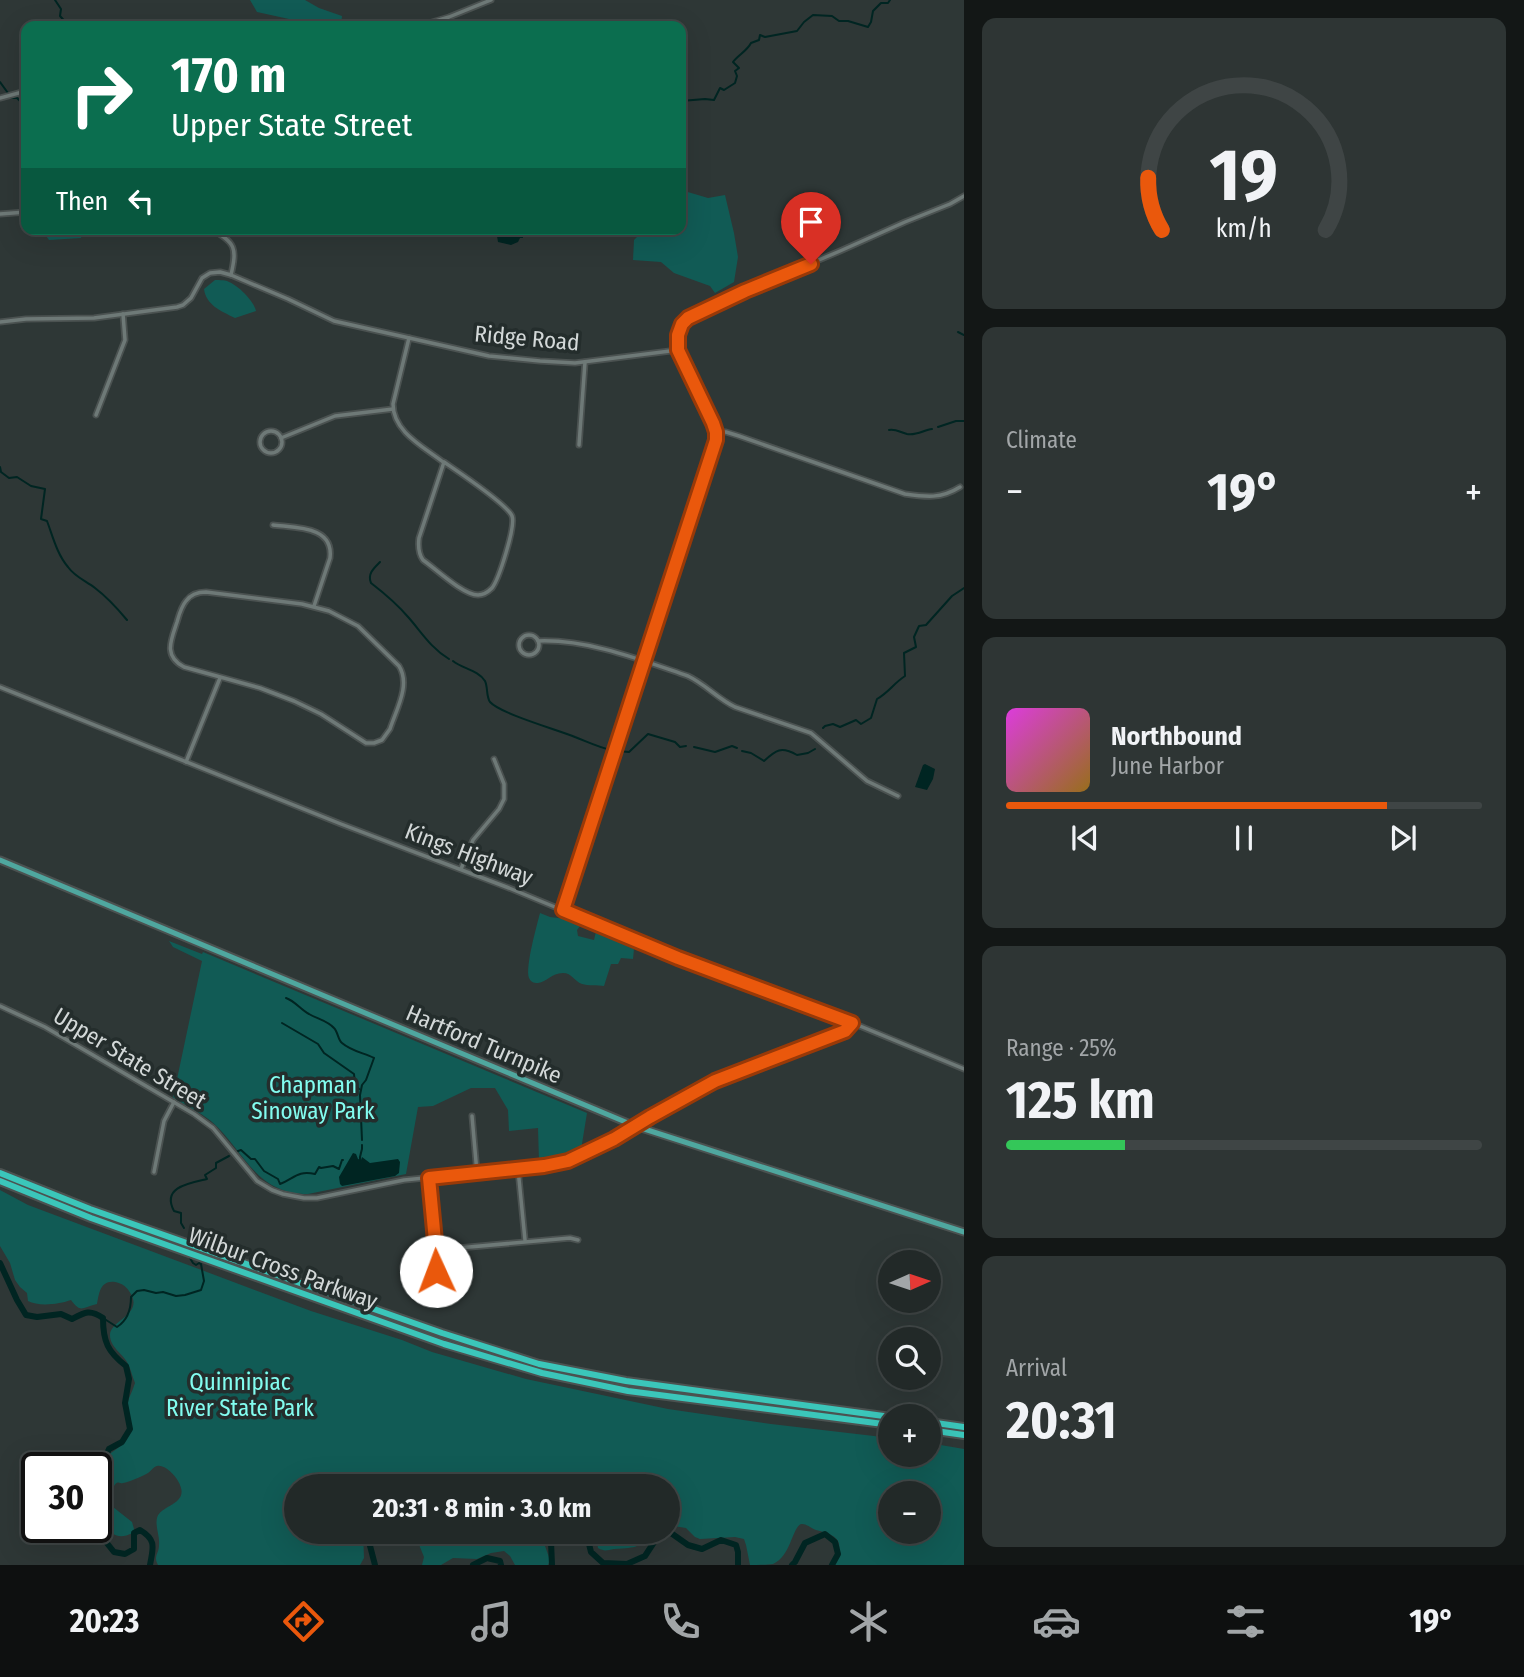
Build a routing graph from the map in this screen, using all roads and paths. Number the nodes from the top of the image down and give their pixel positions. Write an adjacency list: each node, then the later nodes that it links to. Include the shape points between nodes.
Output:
1 (491, 0): 2 (street)
2 (436, 21)
3 (21, 93): 4 (street)
4 (0, 99)
5 (964, 196): 13 (street, via 688,318 679,328)
6 (21, 212): 7 (street)
7 (0, 214)
8 (220, 235): 9 (street, via 234,247)
9 (231, 275): 10 (street, via 207,274 183,305); 12 (street, Ridge Road, via 334,321)
10 (123, 314): 11 (street); 16 (street, via 125,340)
11 (0, 322)
12 (409, 338): 14 (street, Ridge Road, via 500,358); 15 (street)
13 (678, 350): 14 (street, Ridge Road); 17 (street)
14 (585, 362): 19 (street)
15 (393, 409): 18 (street, via 335,416); 20 (street, via 404,432)
16 (96, 415)
17 (716, 432): 21 (street, via 902,494 948,495); 25 (street)
18 (281, 438): 18 (street, via 276,432 266,432 262,447 276,451)
19 (579, 445)
20 (444, 462): 20 (street, via 512,516 496,579 483,594 466,592 419,553 419,538)
21 (960, 487)
22 (273, 525): 23 (street, via 325,537 330,558)
23 (314, 606): 26 (street, via 206,592 189,598 171,643 172,657 184,667); 26 (street, via 358,625 401,670 404,686 384,738 366,743 294,701)
24 (538, 641): 24 (street, via 524,636 519,641 520,651 532,655); 25 (street, via 607,649)
25 (643, 662): 30 (street, via 694,679 741,710 811,733 867,781); 33 (street)
26 (220, 678): 29 (street)
27 (0, 687): 29 (street, Kings Highway)
28 (494, 759): 32 (street, via 505,784 504,799 473,840)
29 (186, 762): 32 (street, Kings Highway)
30 (898, 796)
31 (0, 860): 39 (main road, Hartford Turnpike)
32 (461, 869): 33 (street, Kings Highway)
33 (563, 910): 35 (street, Kings Highway)
34 (0, 1006): 37 (street, Upper State Street)
35 (852, 1023): 36 (street, Kings Highway); 39 (street, Upper State Street, via 845,1031 703,1087)
36 (964, 1069)
37 (174, 1102): 41 (street, via 164,1121); 44 (street, Upper State Street, via 213,1128 257,1181 283,1194 317,1198)
38 (472, 1116): 43 (street)
39 (635, 1126): 40 (street, Upper State Street, via 568,1161); 46 (main road, Hartford Turnpike)
40 (518, 1169): 43 (street, Upper State Street); 48 (street)
41 (153, 1172)
42 (0, 1173): 51 (highway, Wilbur Cross Parkway, via 90,1209 539,1364 626,1381)
43 (477, 1173): 44 (street, Upper State Street)
44 (429, 1178): 49 (street)
45 (0, 1181): 52 (highway, Wilbur Cross Parkway, via 91,1219 444,1344 542,1373 628,1391)
46 (964, 1231)
47 (578, 1240): 48 (street)
48 (526, 1241): 49 (street)
49 (436, 1250): 50 (street)
50 (434, 1275)
51 (878, 1415)
52 (878, 1423)
53 (941, 1424): 54 (highway)
54 (964, 1427)
55 (941, 1432): 56 (highway)
56 (964, 1435)

